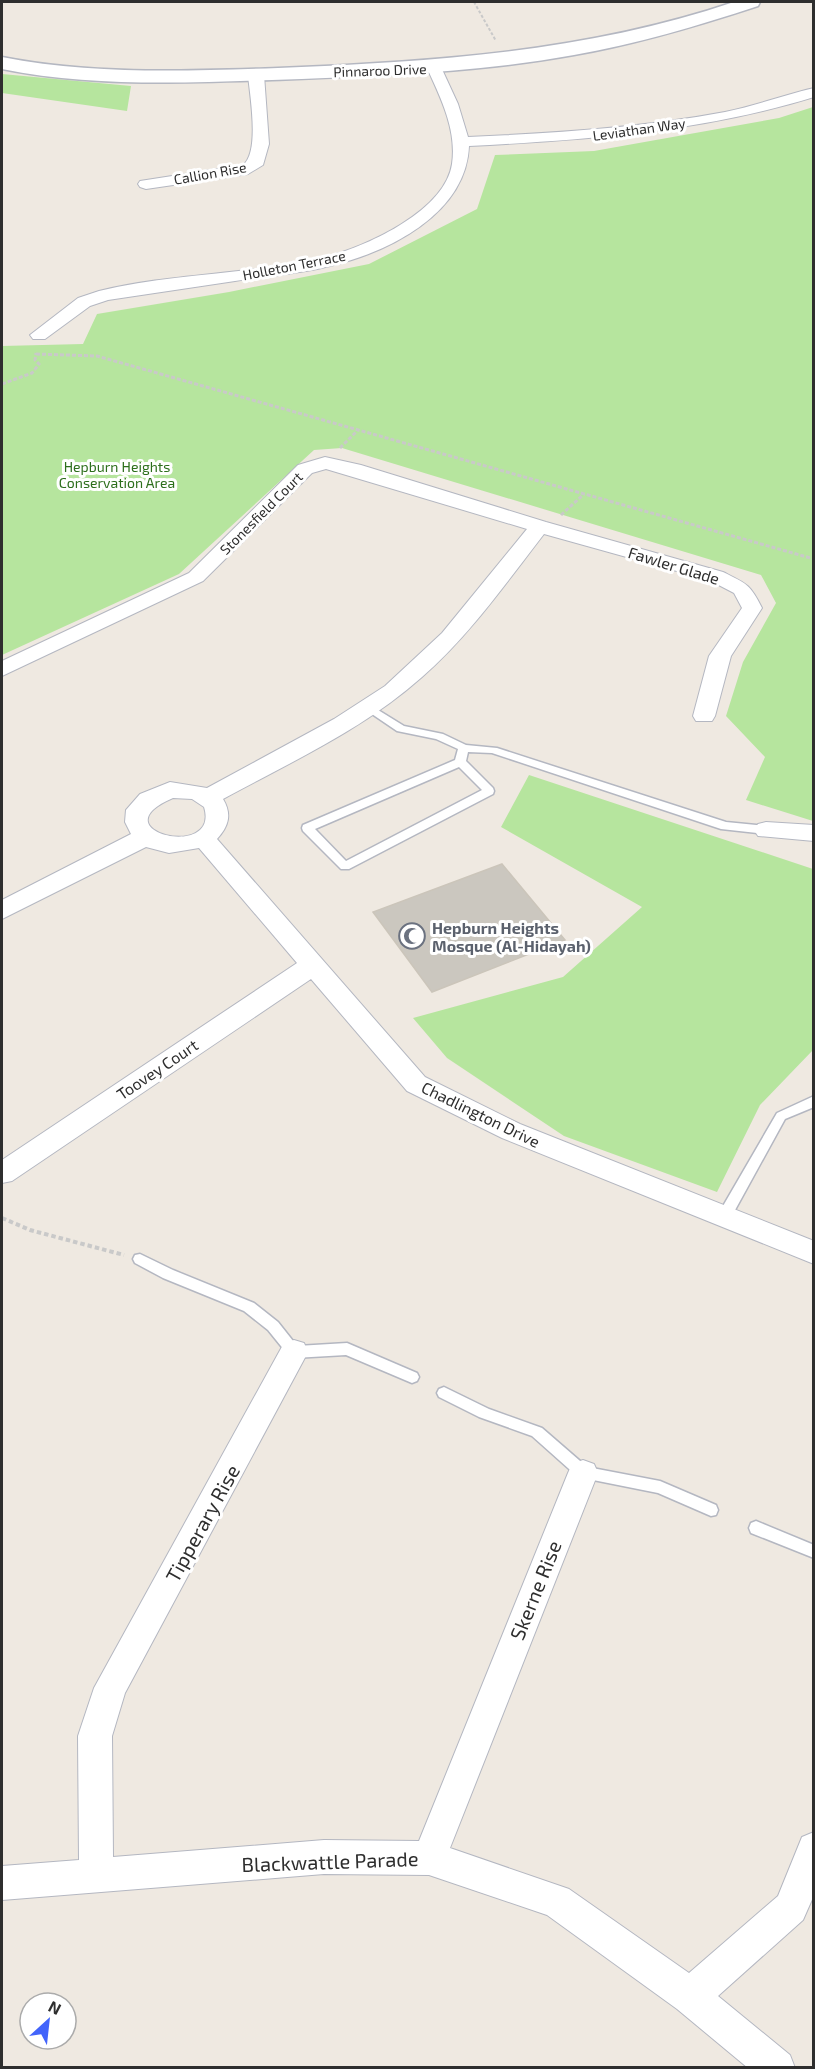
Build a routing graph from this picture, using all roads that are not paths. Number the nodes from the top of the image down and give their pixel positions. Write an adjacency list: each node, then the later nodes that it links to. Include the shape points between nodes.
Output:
1 (751, 2): 3 (street, Pinnaroo Drive, via 675,28 506,60)
2 (2, 63): 4 (street, Pinnaroo Drive, via 115,77)
3 (435, 68): 4 (street, Pinnaroo Drive); 6 (street, Holleton Terrace)
4 (255, 75): 7 (street, Callion Rise, via 261,144 257,162 248,169)
5 (813, 92): 6 (street, Leviathan Way, via 757,110 640,131)
6 (461, 142): 8 (street, Holleton Terrace, via 456,171 438,204 396,234 357,253 327,262 105,295 84,302)
7 (146, 184)
8 (39, 335)
9 (539, 526): 10 (street, Stonesfield Court, via 325,463 305,469 196,577); 11 (street, via 464,622 415,673); 12 (street, Fawler Glade, via 716,576 742,589 752,608 720,656)
10 (2, 669)
11 (370, 708): 13 (lane, via 401,729 439,736); 15 (street)
12 (704, 716)
13 (464, 748): 14 (lane); 16 (lane, via 493,750 724,826)
14 (460, 762): 14 (lane, via 383,795 307,828 345,866 489,791)
15 (208, 797): 18 (street, via 170,790 144,801 134,820); 19 (street, via 218,815 216,825)
16 (766, 830): 17 (street)
17 (813, 833)
18 (145, 837): 19 (street, via 175,845); 20 (street)
19 (203, 838): 21 (street, Chadlington Drive)
20 (2, 910)
21 (312, 966): 23 (street, Toovey Court); 24 (street, Chadlington Drive, via 416,1084 511,1131)
22 (813, 1101): 24 (lane, via 781,1116)
23 (2, 1173)
24 (724, 1217): 25 (street, Chadlington Drive)
25 (813, 1253)
26 (140, 1259): 27 (lane, via 249,1307 273,1326)
27 (294, 1352): 28 (lane, via 347,1349); 36 (street, Tipperary Rise, via 100,1711 95,1736)
28 (412, 1377)
29 (444, 1394): 30 (lane, via 537,1432)
30 (583, 1473): 31 (lane, via 660,1487); 35 (street, Skerne Rise)
31 (711, 1510)
32 (756, 1528): 33 (lane)
33 (813, 1552)
34 (813, 1849): 38 (street, via 791,1908)
35 (429, 1858): 36 (street, Blackwattle Parade, via 324,1857); 38 (street, Blackwattle Parade, via 556,1901)
36 (96, 1875): 37 (street, Blackwattle Parade)
37 (2, 1883)
38 (690, 1996): 39 (street, Blackwattle Parade)
39 (777, 2067)

